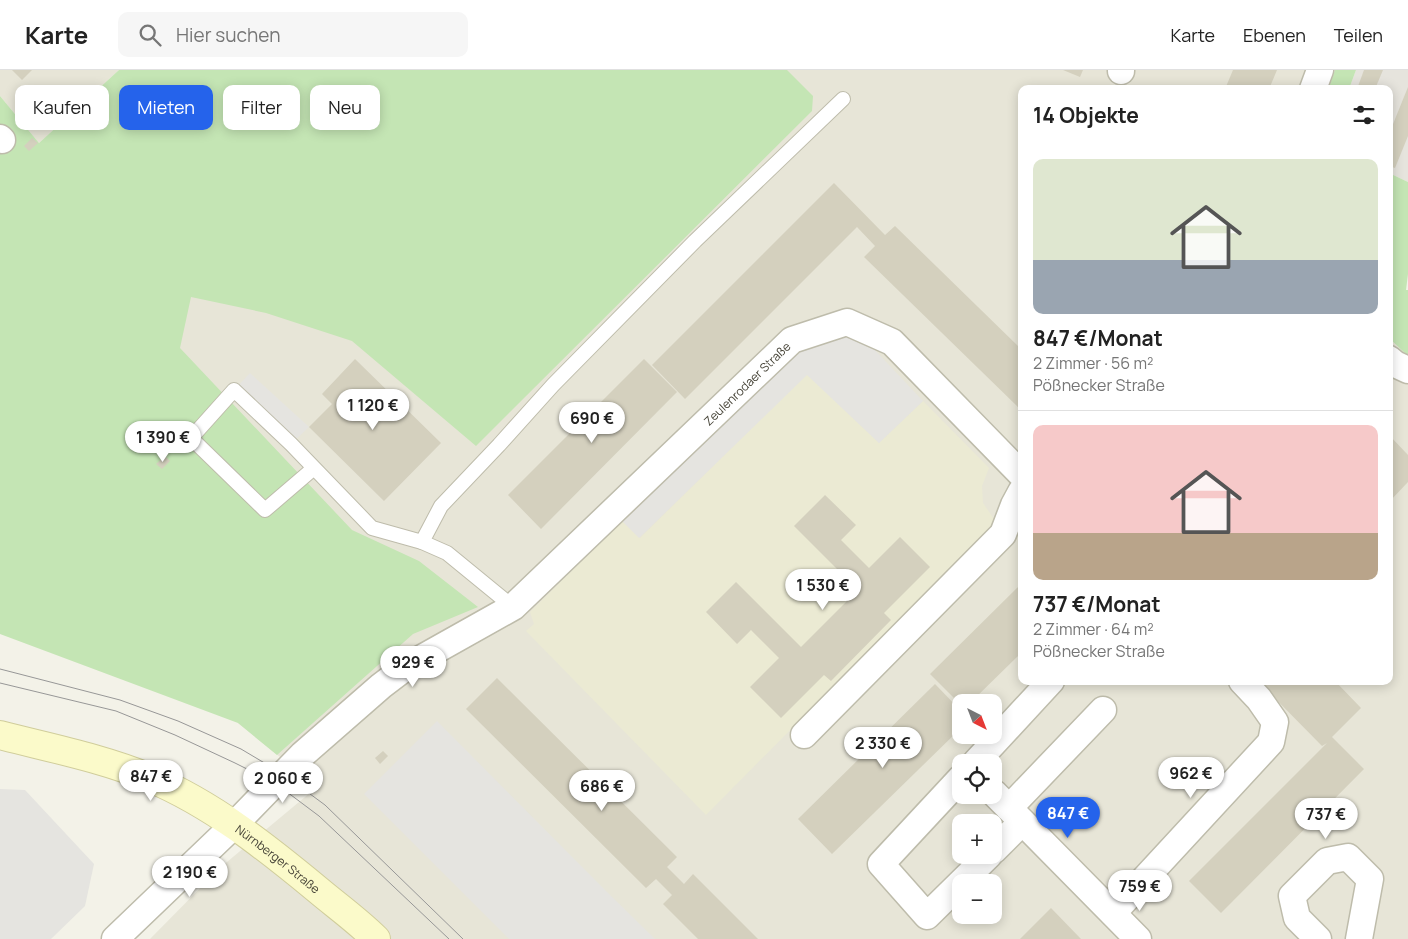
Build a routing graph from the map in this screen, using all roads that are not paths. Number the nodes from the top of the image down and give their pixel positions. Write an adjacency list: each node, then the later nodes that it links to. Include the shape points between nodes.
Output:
1 (1320, 70): 2 (street)
2 (1314, 85)
3 (843, 99): 9 (lane, via 688,247 559,379 441,506)
4 (1393, 362): 5 (street)
5 (1408, 370)
6 (314, 468): 6 (lane, via 234,390 191,438 265,510); 9 (lane, via 372,528)
7 (1018, 471): 10 (street, Zeulenrodaer Straße, via 892,342 848,322 792,340)
8 (1018, 498): 15 (street, via 1003,534)
9 (422, 542): 10 (lane, via 447,553)
10 (513, 607): 19 (street, Zeulenrodaer Straße, via 406,667 381,686 302,755)
11 (1047, 685): 16 (street)
12 (1246, 685): 22 (street, via 1275,722 1271,742)
13 (1103, 710): 18 (street)
14 (0, 735): 19 (main road, Nürnberger Straße, via 80,755 149,778 186,795)
15 (804, 735)
16 (983, 754)
17 (952, 788): 21 (street, via 880,864 928,916)
18 (1008, 808): 20 (street); 22 (street)
19 (234, 825): 23 (street, Zeulenrodaer Straße); 24 (main road, Nürnberger Straße, via 282,860)
20 (1002, 826)
21 (980, 864)
22 (1113, 913): 25 (street)
23 (116, 939)
24 (376, 939)
25 (1138, 939)
26 (1318, 939): 27 (street, via 1297,918 1292,896 1327,860 1348,857 1370,879)
27 (1360, 939)

